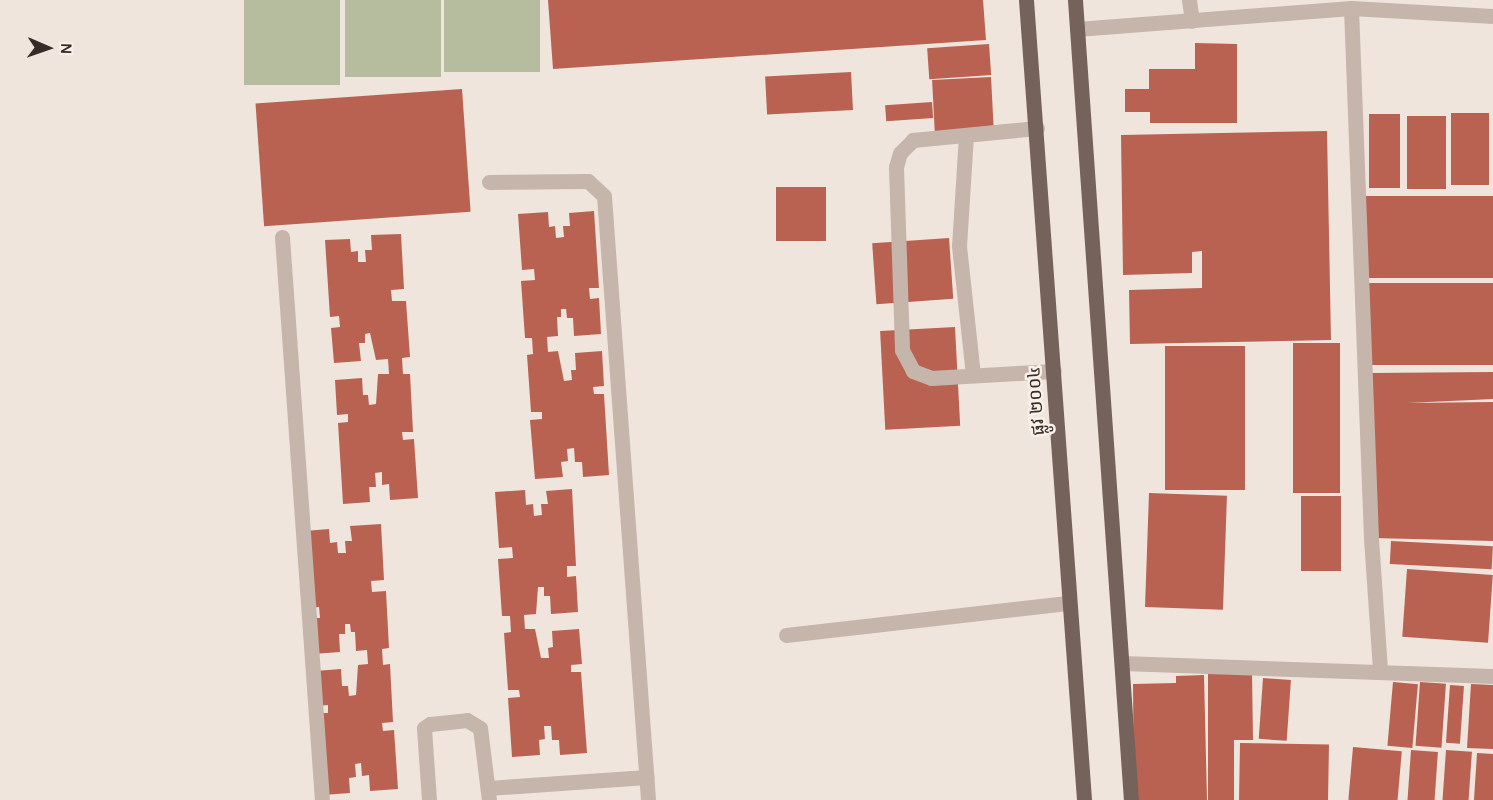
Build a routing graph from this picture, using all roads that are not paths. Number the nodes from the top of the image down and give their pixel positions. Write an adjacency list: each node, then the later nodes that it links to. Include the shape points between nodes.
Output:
1 (1026, 0): 9 (main road, ផ្លូវ ២០០៤)
2 (1075, 0): 8 (main road)
3 (1189, 0): 7 (street)
4 (1315, 5): 5 (street); 7 (street)
5 (1351, 8): 6 (street); 18 (street, via 1371,538)
6 (1493, 16)
7 (1192, 21): 8 (street)
8 (1077, 29): 17 (main road)
9 (1038, 128): 10 (street); 13 (main road, ផ្លូវ ២០០៤)
10 (966, 135): 14 (street, via 959,246); 14 (street, via 913,140 900,153 896,166 897,264 902,350 913,370 931,378)
11 (489, 182): 20 (street, via 588,181 604,196)
12 (282, 237): 22 (street)
13 (1054, 371): 14 (street); 15 (main road, ផ្លូវ ២០០៤)
14 (973, 375)
15 (1069, 603): 16 (street); 25 (main road, ផ្លូវ ២០០៤)
16 (786, 635)
17 (1122, 663): 18 (street); 26 (main road)
18 (1380, 671): 19 (street)
19 (1493, 676)
20 (647, 777): 21 (street); 24 (street)
21 (489, 794): 23 (street, via 480,728 466,720 430,724 422,737)
22 (322, 800)
23 (429, 800)
24 (648, 800)
25 (1083, 800)
26 (1131, 800)

